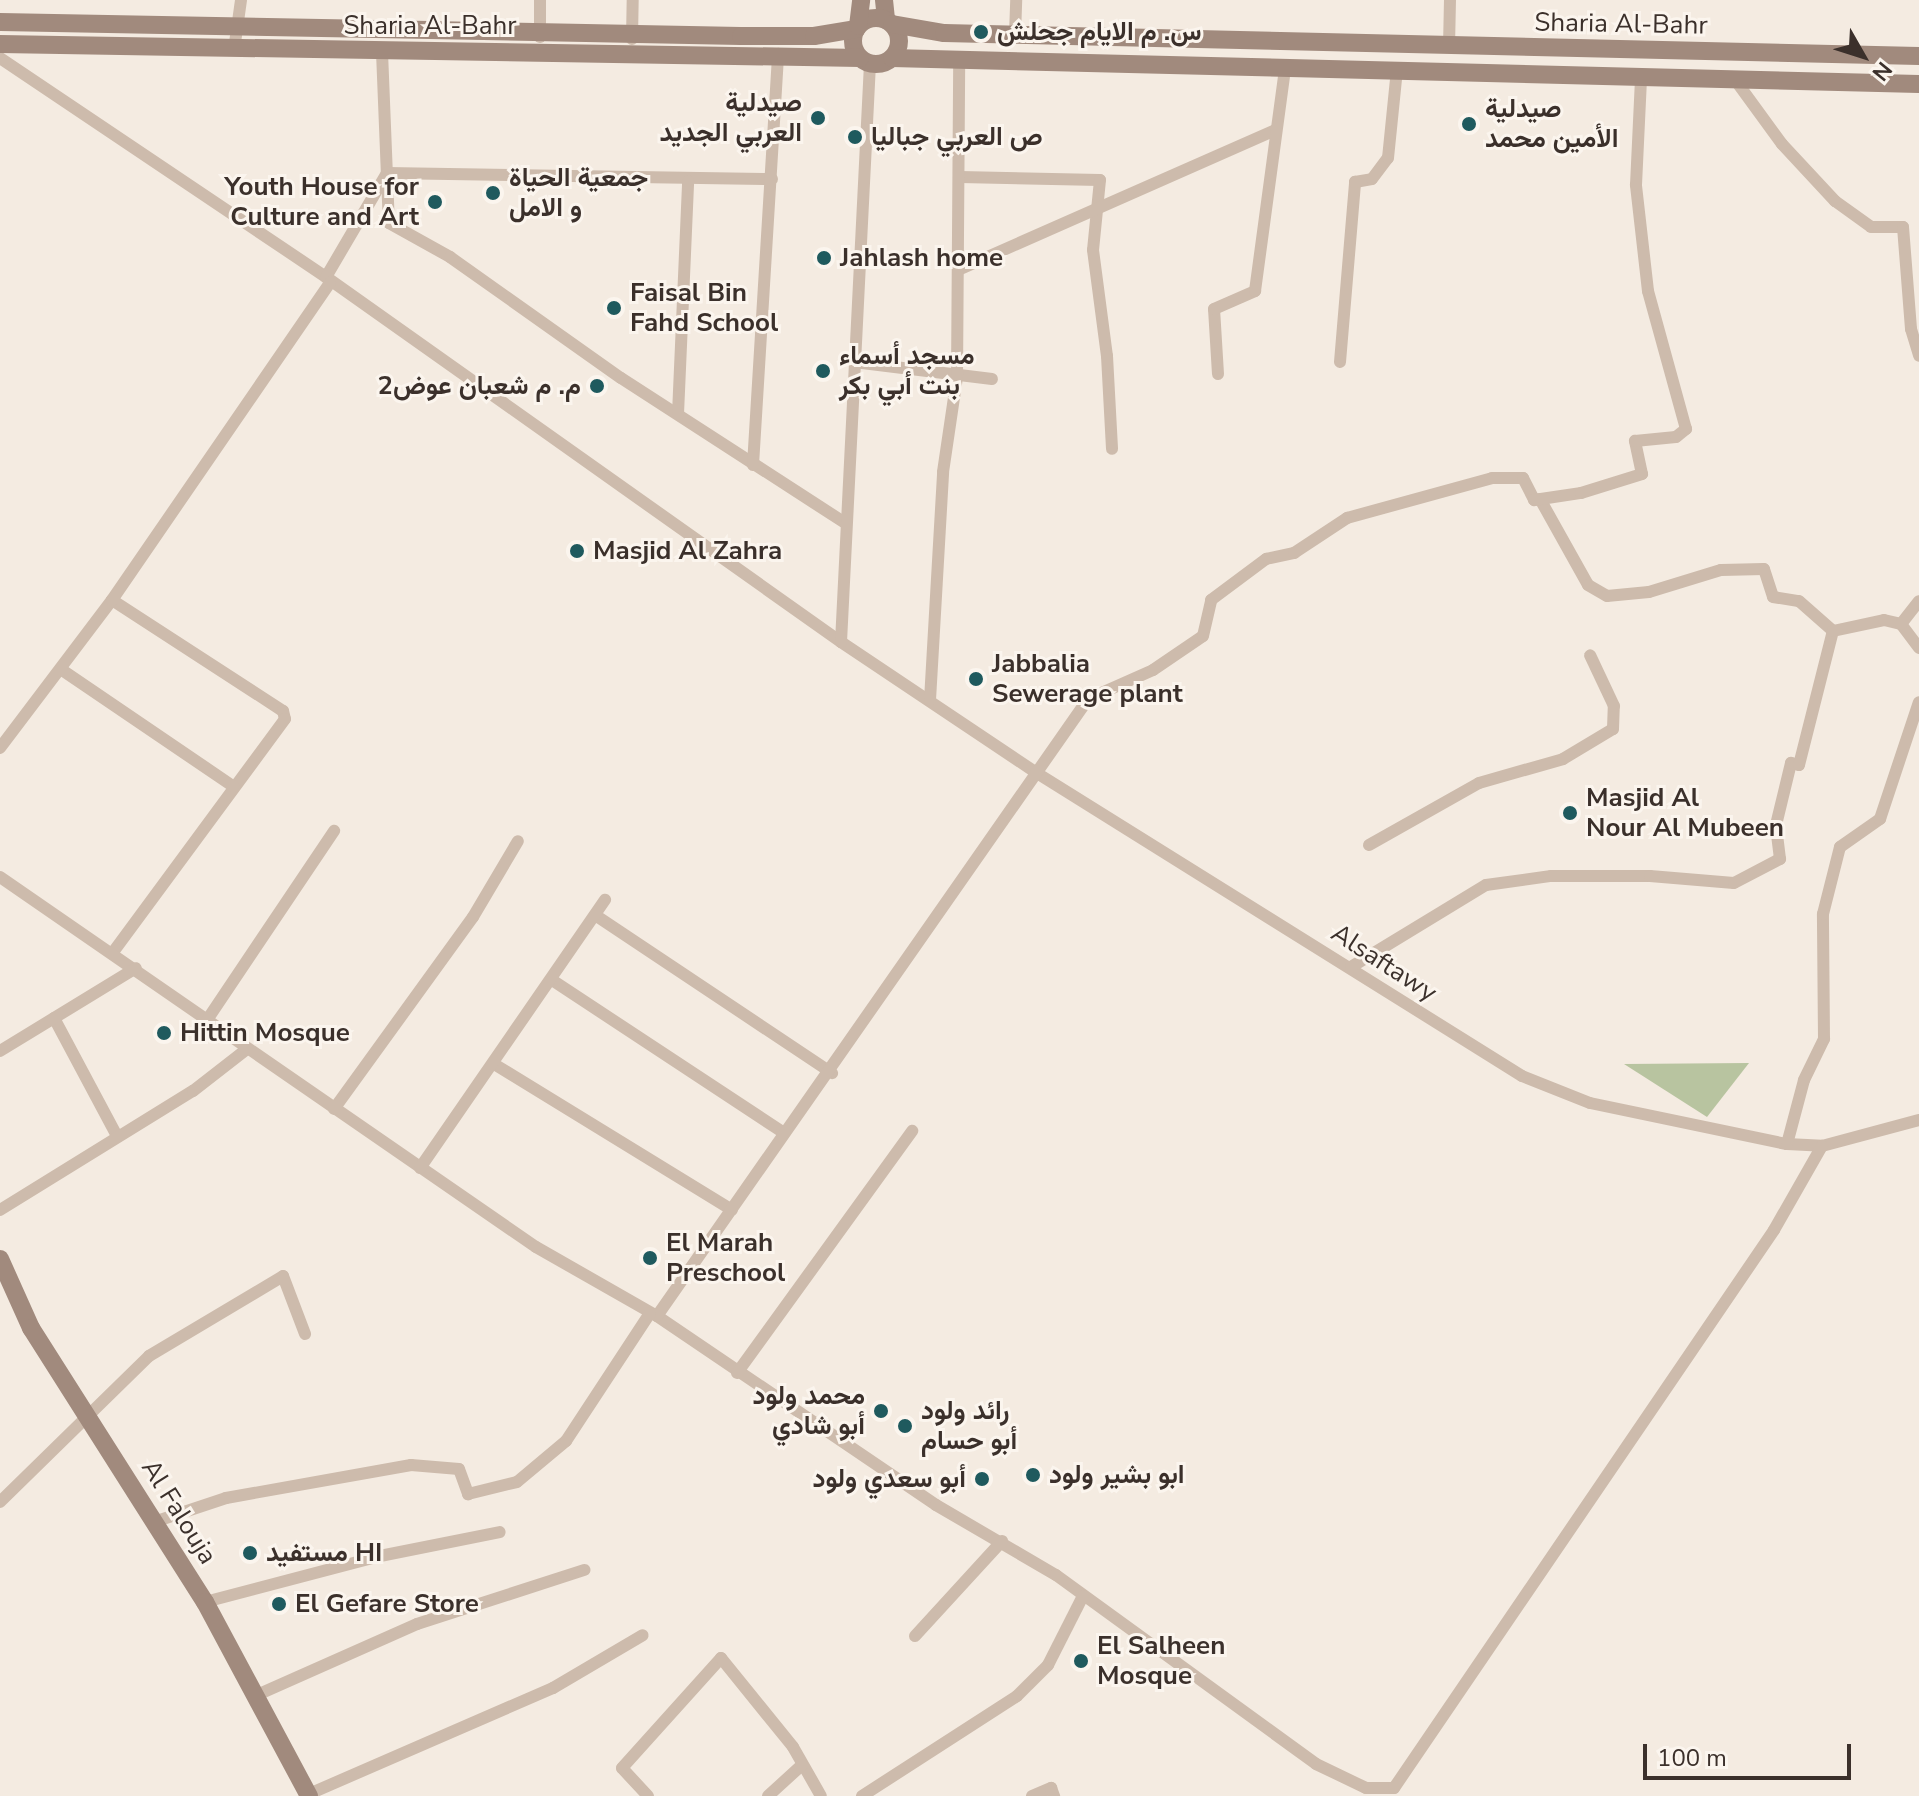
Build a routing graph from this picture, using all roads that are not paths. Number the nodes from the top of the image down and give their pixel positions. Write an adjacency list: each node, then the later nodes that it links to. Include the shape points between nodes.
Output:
1 (241, 0): 10 (street)
2 (540, 0): 12 (street)
3 (633, 0): 13 (street)
4 (861, 0): 11 (main road)
5 (884, 0): 9 (main road)
6 (1016, 0): 14 (street)
7 (1450, 0): 16 (street)
8 (0, 22): 10 (main road, Sharia Al-Bahr)
9 (889, 22): 11 (main road, via 871,18); 14 (main road, Sharia Al-Bahr, via 913,31); 24 (main road, via 899,45)
10 (238, 27): 12 (main road, Sharia Al-Bahr); 17 (street)
11 (857, 28): 13 (main road, Sharia Al-Bahr, via 814,36); 25 (main road, via 853,48)
12 (540, 33): 13 (main road, Sharia Al-Bahr); 19 (street)
13 (632, 34): 20 (street)
14 (1015, 35): 16 (main road, Sharia Al-Bahr)
15 (0, 44): 17 (main road, Sharia Al-Bahr)
16 (1449, 47): 22 (main road, Sharia Al-Bahr)
17 (234, 50): 18 (main road, Sharia Al-Bahr)
18 (382, 52): 19 (main road, Sharia Al-Bahr); 33 (street)
19 (540, 52): 20 (main road, Sharia Al-Bahr)
20 (631, 54): 21 (main road, Sharia Al-Bahr)
21 (778, 54): 25 (main road, Sharia Al-Bahr); 35 (street)
22 (1919, 56)
23 (0, 58): 41 (street, Alsaftawy)
24 (892, 58): 25 (main road); 26 (main road, Sharia Al-Bahr)
25 (865, 61): 43 (street)
26 (959, 61): 27 (main road, Sharia Al-Bahr); 34 (street)
27 (1285, 68): 28 (main road, Sharia Al-Bahr); 32 (street)
28 (1397, 69): 29 (main road, Sharia Al-Bahr); 44 (street, via 1388,158 1372,179 1355,182)
29 (1641, 77): 30 (main road, Sharia Al-Bahr); 51 (street, via 1636,185 1648,291 1686,429 1676,437 1635,441 1642,474)
30 (1736, 81): 31 (main road, Sharia Al-Bahr); 39 (street, via 1782,144 1835,201 1871,227)
31 (1919, 84)
32 (1275, 130): 37 (street, via 1170,180 1121,194); 45 (street, via 1255,291 1214,309)
33 (387, 173): 36 (street); 41 (street); 48 (street, via 389,223 450,257)
34 (960, 177): 37 (street, via 1100,180); 40 (street)
35 (772, 179): 36 (street); 50 (street)
36 (688, 181): 48 (street)
37 (1099, 209): 40 (street); 49 (street, via 1093,250)
38 (1919, 224): 39 (street)
39 (1903, 227): 42 (street, via 1911,329)
40 (958, 270): 46 (street)
41 (328, 280): 53 (street); 57 (street, Alsaftawy)
42 (1919, 356)
43 (854, 362): 46 (street); 52 (street)
44 (1340, 362)
45 (1218, 374)
46 (957, 377): 47 (street); 61 (street, via 943,472)
47 (992, 379)
48 (678, 414): 50 (street)
49 (1112, 449)
50 (753, 465): 52 (street)
51 (1540, 499): 56 (street, via 1588,585 1607,596 1649,592 1721,570 1764,569 1773,597 1799,601); 64 (street, via 1534,500 1523,478 1492,478 1347,518 1294,553 1266,559 1211,600 1203,636 1153,670 1088,699)
52 (845, 523): 57 (street)
53 (112, 600): 63 (street); 65 (street, via 283,711 285,719)
54 (1919, 601): 55 (street)
55 (1901, 624): 56 (street, via 1884,620); 58 (street)
56 (1833, 631): 73 (street, via 1799,765 1791,763 1776,825 1780,859 1734,883 1607,876 1486,885)
57 (841, 642): 61 (street, Alsaftawy)
58 (1919, 648)
59 (1590, 655): 68 (street, via 1614,706 1613,729 1563,759 1479,783)
60 (62, 670): 65 (street)
61 (930, 700): 64 (street, Alsaftawy)
62 (1919, 702): 87 (street, via 1880,819 1840,847 1823,914 1824,1039 1804,1080)
63 (0, 748)
64 (1040, 775): 73 (street, Alsaftawy); 81 (street)
65 (233, 786): 72 (street)
66 (334, 831): 77 (street)
67 (518, 841): 82 (street, via 473,917)
68 (1369, 845)
69 (0, 877): 72 (street)
70 (605, 900): 71 (street)
71 (595, 915): 75 (street); 81 (street)
72 (114, 951): 74 (street)
73 (1351, 967): 87 (street, Alsaftawy, via 1522,1076 1590,1103)
74 (136, 968): 76 (street); 77 (street)
75 (552, 980): 80 (street); 85 (street)
76 (54, 1018): 79 (street); 86 (street)
77 (207, 1020): 78 (street)
78 (247, 1049): 82 (street); 86 (street, via 193,1091)
79 (0, 1051)
80 (494, 1064): 89 (street); 91 (street)
81 (832, 1073): 85 (street)
82 (334, 1109): 89 (street)
83 (1919, 1120): 88 (street, Alsaftawy)
84 (912, 1131): 95 (street)
85 (784, 1133): 91 (street)
86 (117, 1136): 90 (street)
87 (1787, 1144): 88 (street, Alsaftawy)
88 (1822, 1146): 108 (street, via 1774,1230)
89 (420, 1168): 93 (street, via 536,1247)
90 (0, 1210)
91 (732, 1210): 93 (street)
92 (0, 1259): 96 (main road, Al Falouja, via 31,1328)
93 (654, 1315): 95 (street); 98 (street, via 566,1441 517,1482 468,1494 459,1469 411,1465 226,1498)
94 (305, 1334): 96 (street, via 283,1276 149,1356)
95 (737, 1373): 100 (street, via 936,1505)
96 (86, 1413): 97 (street); 98 (main road, Al Falouja)
97 (0, 1502)
98 (154, 1522): 103 (main road, Al Falouja)
99 (500, 1532): 103 (street, via 380,1556)
100 (1002, 1541): 102 (street); 105 (street)
101 (584, 1570): 106 (street, via 417,1624)
102 (1083, 1596): 108 (street, via 1316,1764 1366,1788); 113 (street, via 1048,1665 1017,1696)
103 (205, 1602): 106 (main road, Al Falouja)
104 (643, 1635): 109 (street, via 553,1688)
105 (915, 1636)
106 (257, 1695): 109 (main road, Al Falouja)
107 (802, 1765): 110 (street, via 747,1684 721,1658 622,1768); 111 (street); 112 (street)
108 (1393, 1792)
109 (309, 1795)
110 (648, 1796)
111 (768, 1796)
112 (821, 1796)
113 (862, 1796)
114 (1032, 1796): 115 (street, via 1051,1788)
115 (1054, 1796)

